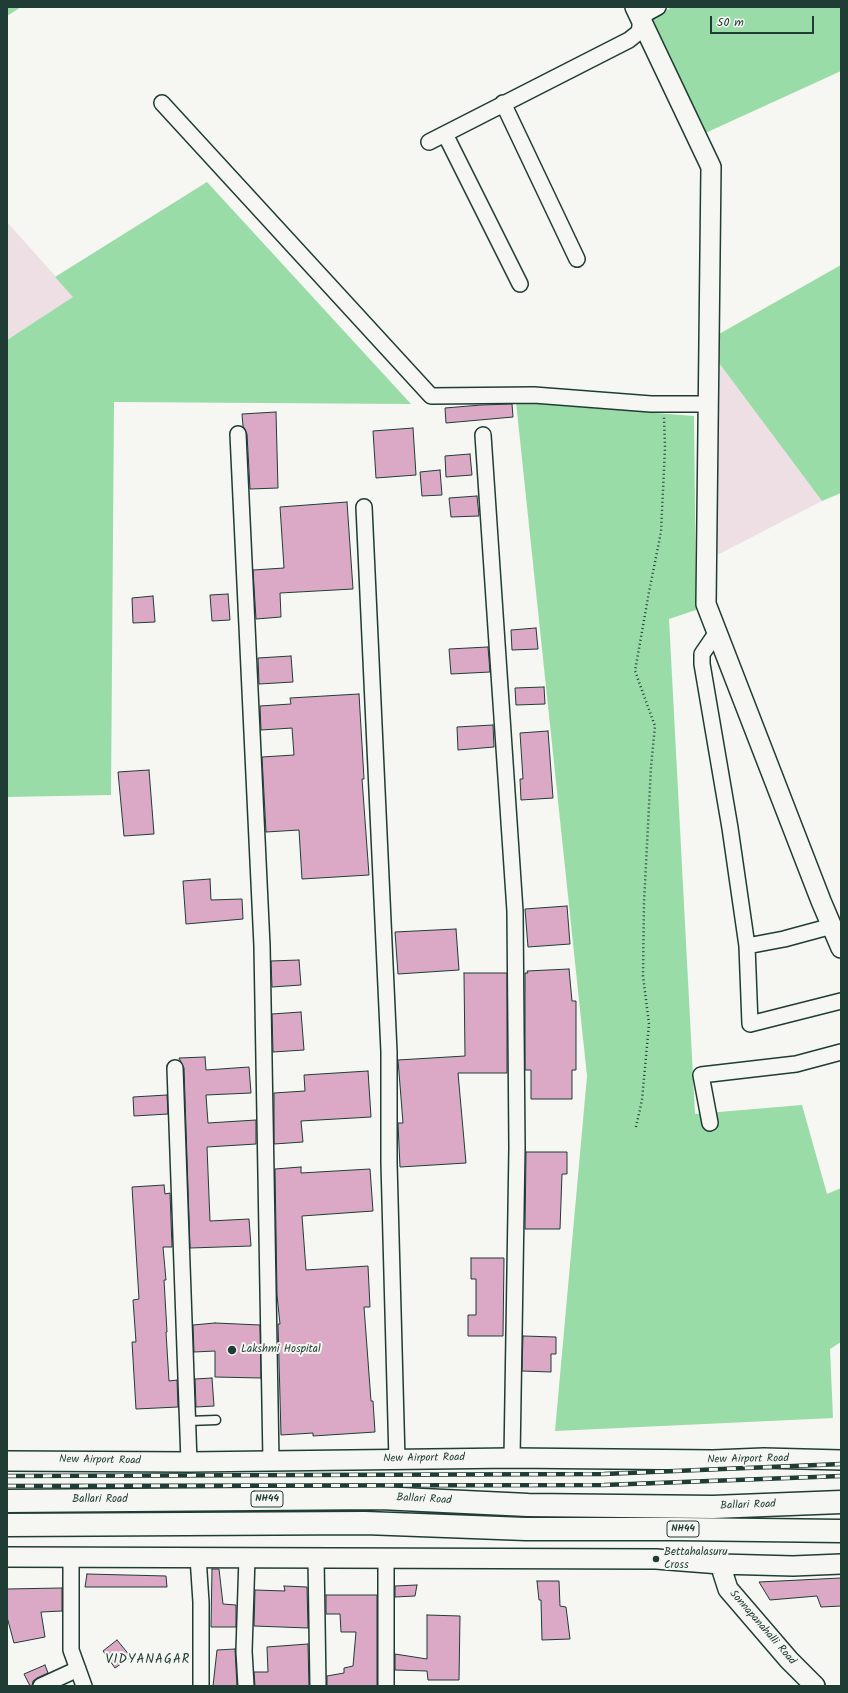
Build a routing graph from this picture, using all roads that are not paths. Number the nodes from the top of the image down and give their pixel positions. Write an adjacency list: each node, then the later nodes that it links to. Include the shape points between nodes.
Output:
1 (658, 7): 2 (street, via 647,13)
2 (638, 14): 4 (street, via 638,32 630,40); 9 (street, via 711,167)
3 (162, 103): 9 (street, via 431,396 534,395 664,404)
4 (503, 103): 5 (street); 7 (street)
5 (445, 134): 6 (street); 8 (street)
6 (429, 142)
7 (577, 259)
8 (520, 284)
9 (708, 404): 13 (street, via 706,604)
10 (238, 434): 27 (street, via 262,946)
11 (483, 435): 23 (street, via 515,911 517,1148)
12 (364, 507): 24 (street, via 389,1052 389,1163)
13 (717, 632): 14 (street); 15 (street, via 702,654 702,664)
14 (832, 926): 15 (street); 16 (street)
15 (747, 946): 17 (street, via 750,1024)
16 (841, 948)
17 (841, 1001)
18 (841, 1052): 20 (street, via 796,1064 701,1075)
19 (176, 1068): 22 (street)
20 (710, 1123)
21 (216, 1420): 22 (lane)
22 (188, 1421): 28 (street)
23 (512, 1458): 24 (street, New Airport Road); 25 (street, New Airport Road)
24 (398, 1460): 27 (street, New Airport Road)
25 (841, 1460)
26 (7, 1461): 28 (street, New Airport Road)
27 (271, 1461): 28 (street, New Airport Road)
28 (189, 1462)
29 (7, 1500): 30 (highway, Ballari Road / NH44, via 380,1498 528,1505 713,1507)
30 (841, 1502)
31 (7, 1525): 32 (highway, Ballari Road / NH44, via 365,1523 526,1529)
32 (841, 1531)
33 (7, 1557): 34 (street)
34 (71, 1557): 35 (street); 41 (street, via 71,1650)
35 (198, 1557): 36 (street); 44 (street)
36 (247, 1557): 37 (street); 45 (street, via 244,1651)
37 (316, 1558): 38 (street); 46 (street)
38 (386, 1558): 39 (street, via 656,1559); 47 (street)
39 (720, 1564): 40 (street); 48 (street, Sonnapanahalli Road, via 728,1589)
40 (841, 1564)
41 (78, 1669): 42 (street); 43 (street)
42 (41, 1686)
43 (84, 1686)
44 (201, 1686)
45 (246, 1686)
46 (318, 1686)
47 (386, 1686)
48 (815, 1686)

